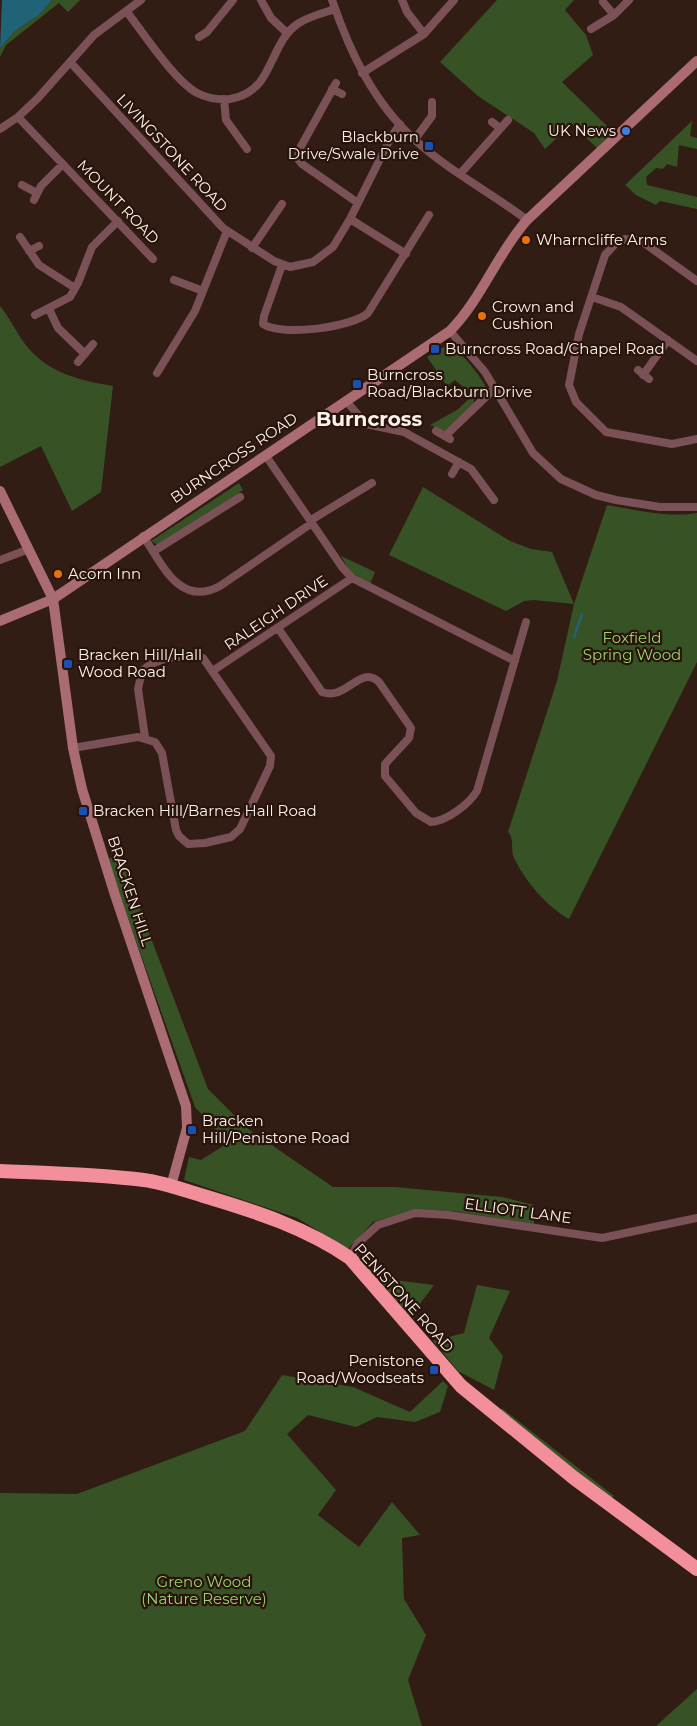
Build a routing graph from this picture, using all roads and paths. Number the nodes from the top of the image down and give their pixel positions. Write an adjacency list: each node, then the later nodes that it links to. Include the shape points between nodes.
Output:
1 (141, 0): 10 (street)
2 (234, 0): 13 (street)
3 (261, 0): 14 (street, via 271,18)
4 (332, 0): 9 (street)
5 (402, 0): 15 (street)
6 (454, 0): 15 (street)
7 (629, 0): 11 (street)
8 (603, 2): 11 (street)
9 (335, 9): 14 (street, via 305,20); 20 (street)
10 (127, 12): 19 (street, via 94,35); 22 (street, via 191,89 203,96)
11 (614, 15): 12 (street)
12 (591, 29)
13 (207, 32): 16 (street); 17 (street)
14 (287, 33): 22 (street, via 255,88 241,96)
15 (424, 34): 20 (street)
16 (199, 37)
17 (212, 39)
18 (697, 61): 39 (main road, BURNCROSS ROAD)
19 (71, 63): 24 (street); 41 (street, LIVINGSTONE ROAD)
20 (362, 73): 27 (street)
21 (342, 94): 35 (street, via 334,86 299,150 298,158)
22 (224, 99): 31 (street, via 226,120)
23 (432, 102): 30 (street, via 432,116)
24 (18, 117): 29 (street); 32 (street, MOUNT ROAD)
25 (508, 120): 28 (street)
26 (492, 122): 28 (street)
27 (400, 124): 30 (street); 35 (street)
28 (500, 128): 33 (street)
29 (0, 129)
30 (415, 139): 33 (street)
31 (247, 149)
32 (63, 164): 34 (street, MOUNT ROAD, via 36,196); 40 (street, MOUNT ROAD)
33 (460, 174): 39 (street)
34 (22, 185)
35 (358, 202): 38 (street)
36 (282, 204): 44 (street, via 270,212)
37 (429, 215): 46 (street)
38 (350, 219): 46 (street); 48 (street, via 333,247 320,258 297,267)
39 (527, 220): 56 (main road, BURNCROSS ROAD, via 512,238 470,308)
40 (118, 221): 47 (street, MOUNT ROAD); 51 (street, via 92,247)
41 (227, 231): 44 (street); 52 (street, LIVINGSTONE ROAD)
42 (20, 237): 45 (street)
43 (40, 246): 45 (street)
44 (252, 248): 48 (street)
45 (28, 251): 51 (street, via 39,265)
46 (406, 254): 48 (street, via 364,317 297,332 266,326 262,320)
47 (154, 259)
48 (282, 265)
49 (174, 280): 52 (street)
50 (697, 281): 53 (street, via 647,244 625,238 616,242 605,255)
51 (75, 288): 54 (street, via 65,301)
52 (203, 291): 62 (street, LIVINGSTONE ROAD, via 185,329)
53 (592, 297): 57 (street, via 621,307); 67 (street, via 579,334 570,380 576,402 602,429 613,434 672,444)
54 (49, 309): 55 (street); 59 (street, via 58,328)
55 (35, 316)
56 (450, 331): 64 (street); 65 (main road, BURNCROSS ROAD)
57 (668, 340): 60 (street); 63 (street)
58 (94, 344): 59 (street)
59 (85, 354): 61 (street)
60 (697, 361)
61 (78, 362)
62 (157, 373)
63 (643, 375)
64 (495, 388): 66 (street, via 448,437); 75 (street, via 524,440 561,480 616,500 660,508)
65 (347, 402): 68 (main road, BURNCROSS ROAD); 69 (street, via 366,424 404,432)
66 (436, 431)
67 (697, 439)
68 (266, 456): 76 (street); 77 (main road, BURNCROSS ROAD)
69 (459, 462): 70 (street); 74 (street, via 476,473)
70 (452, 474)
71 (372, 483): 76 (street)
72 (0, 490): 78 (main road, BRACKEN HILL)
73 (240, 497): 79 (street)
74 (494, 500)
75 (697, 507)
76 (312, 522): 79 (street, via 211,591 192,591 176,584); 81 (street)
77 (143, 536): 79 (street); 82 (main road, BURNCROSS ROAD)
78 (29, 549): 80 (street); 82 (main road, BRACKEN HILL)
79 (154, 551)
80 (0, 560)
81 (352, 578): 85 (street, RALEIGH DRIVE); 86 (street)
82 (53, 599): 83 (main road, BURNCROSS ROAD); 89 (main road, BRACKEN HILL)
83 (0, 621)
84 (526, 622): 86 (street)
85 (278, 628): 86 (street, via 322,692 338,694 364,677 379,682 411,728 410,738 385,764 385,776 416,812 431,822 466,804 477,791); 87 (street, RALEIGH DRIVE)
86 (515, 661)
87 (214, 670): 88 (street, via 203,658 194,656 146,666 138,689); 88 (street, via 271,756 270,766 236,834 224,840 194,845 182,841 176,830 162,753 155,742)
88 (145, 737): 89 (street)
89 (73, 748): 91 (main road, BRACKEN HILL, via 85,799 118,904 186,1106 187,1128)
90 (0, 1171): 91 (highway, PENISTONE ROAD, via 108,1176)
91 (171, 1186): 93 (highway, PENISTONE ROAD, via 306,1231)
92 (697, 1218): 93 (street, ELLIOTT LANE, via 602,1238 449,1215 415,1214 378,1225 358,1243)
93 (350, 1258): 94 (highway, PENISTONE ROAD, via 461,1386)
94 (697, 1569)

